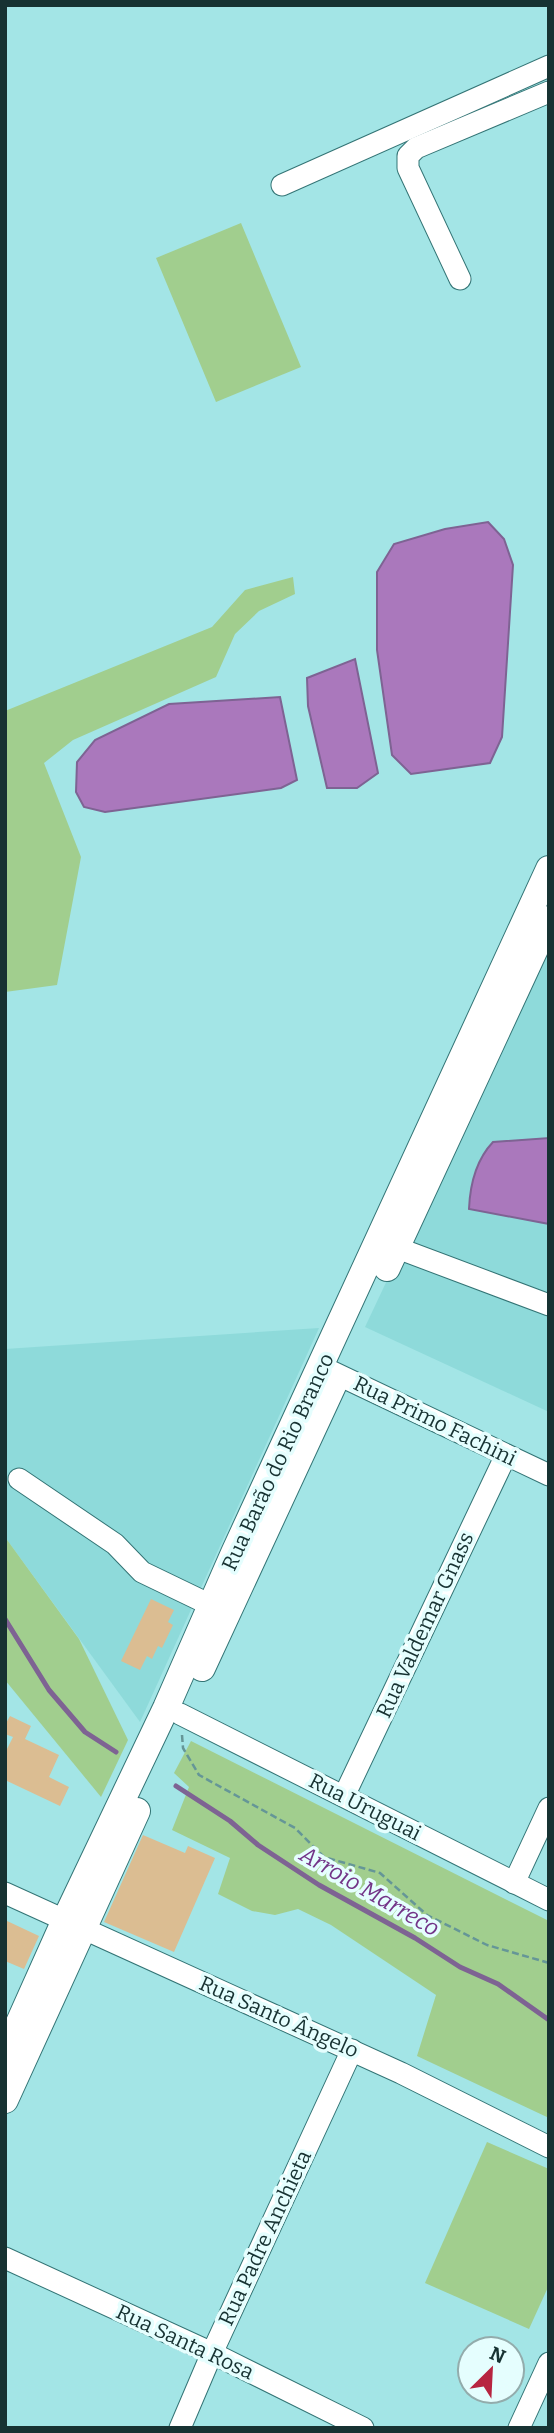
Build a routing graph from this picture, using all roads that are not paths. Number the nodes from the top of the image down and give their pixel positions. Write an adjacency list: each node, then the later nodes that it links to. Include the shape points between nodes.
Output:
1 (549, 66): 3 (street)
2 (549, 92): 4 (street, via 416,148 408,156 408,168)
3 (282, 185)
4 (460, 279)
5 (549, 869): 7 (main road, Rua Barão do Rio Branco)
6 (549, 919): 7 (main road, Rua Barão do Rio Branco)
7 (388, 1245): 8 (street); 9 (main road, Rua Barão do Rio Branco)
8 (549, 1305)
9 (330, 1371): 10 (street, Rua Primo Fachini); 13 (main road, Rua Barão do Rio Branco)
10 (506, 1455): 11 (street, Rua Primo Fachini); 15 (street, Rua Valdemar Gnass)
11 (549, 1475)
12 (19, 1479): 13 (street, via 115,1545 142,1572)
13 (220, 1610): 14 (main road, Rua Barão do Rio Branco); 17 (main road, Rua Barão do Rio Branco)
14 (180, 1714): 15 (street, Rua Uruguai); 17 (main road, Rua Barão do Rio Branco)
15 (344, 1796): 18 (street, Rua Uruguai)
16 (549, 1808): 18 (street)
17 (122, 1821): 21 (main road, Rua Barão do Rio Branco)
18 (514, 1883): 20 (street, Rua Uruguai)
19 (5, 1893): 21 (street, Rua Santo Ângelo)
20 (549, 1900)
21 (75, 1924): 22 (street, Rua Santo Ângelo); 23 (main road, Rua Barão do Rio Branco); 24 (main road, Rua Barão do Rio Branco)
22 (352, 2050): 25 (street, Rua Santo Ângelo); 27 (street, Rua Padre Anchieta)
23 (5, 2054)
24 (5, 2100)
25 (549, 2147)
26 (5, 2258): 27 (street, Rua Santa Rosa)
27 (212, 2353): 29 (street, Rua Padre Anchieta); 30 (street, Rua Santa Rosa)
28 (549, 2363): 31 (street)
29 (180, 2428)
30 (363, 2428)
31 (519, 2428)

